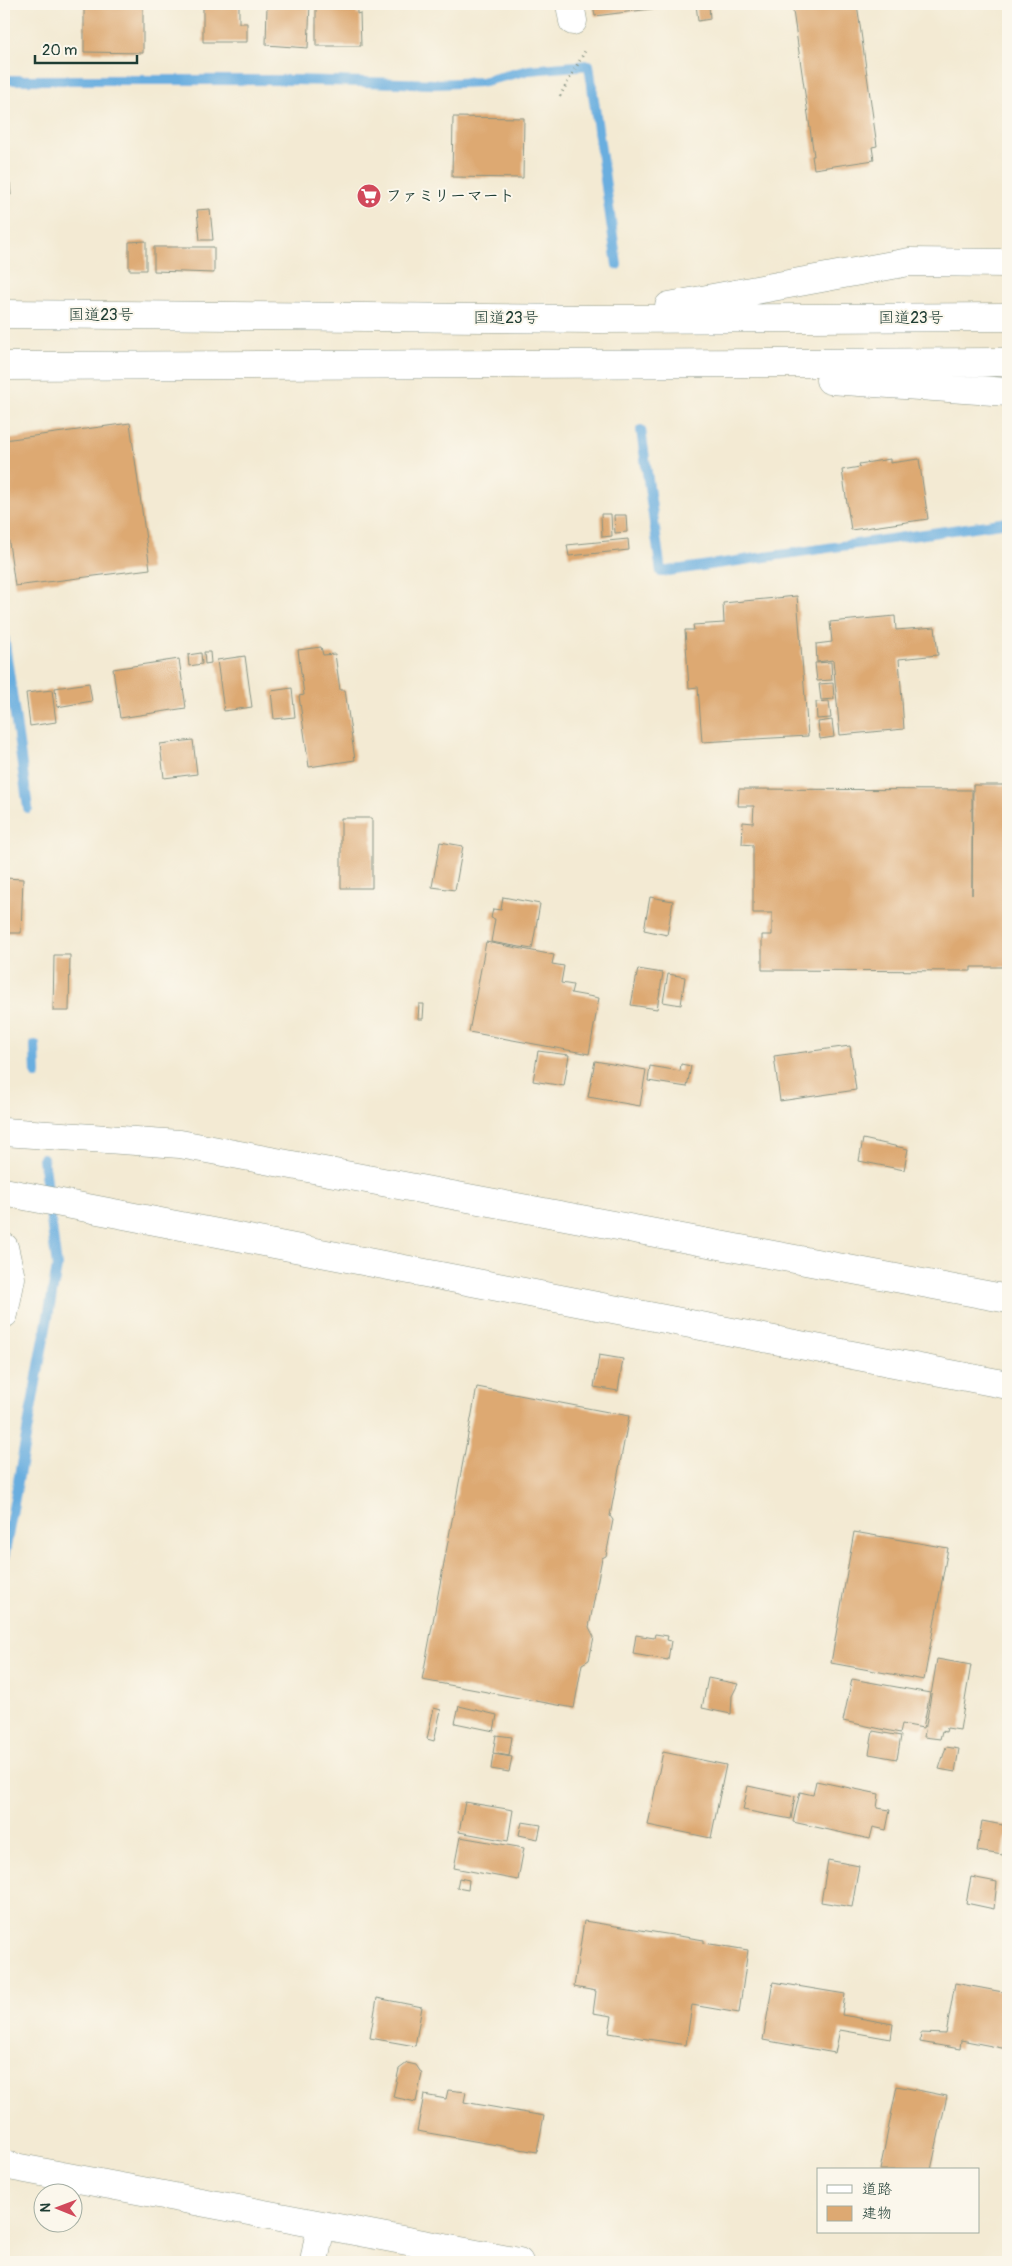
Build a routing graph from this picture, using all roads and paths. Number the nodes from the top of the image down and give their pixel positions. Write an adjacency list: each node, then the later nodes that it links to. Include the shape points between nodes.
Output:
1 (572, 13): 2 (path, via 585,22 588,46)
2 (560, 96)
3 (1008, 263): 6 (main road, via 909,262)
4 (4, 314): 6 (main road, 国道23号)
5 (1008, 317): 6 (main road, 国道23号)
6 (598, 319)
7 (1008, 362): 8 (main road)
8 (599, 365): 9 (main road); 10 (main road)
9 (4, 366)
10 (1008, 392)
11 (4, 1132): 14 (main road, via 180,1144)
12 (4, 1192): 16 (main road)
13 (4, 1247): 15 (main road, via 11,1278)
14 (1008, 1299)
15 (4, 1314)
16 (1008, 1385)
17 (4, 2165): 18 (main road)
18 (321, 2224): 19 (main road); 20 (main road)
19 (314, 2262)
20 (520, 2262)

